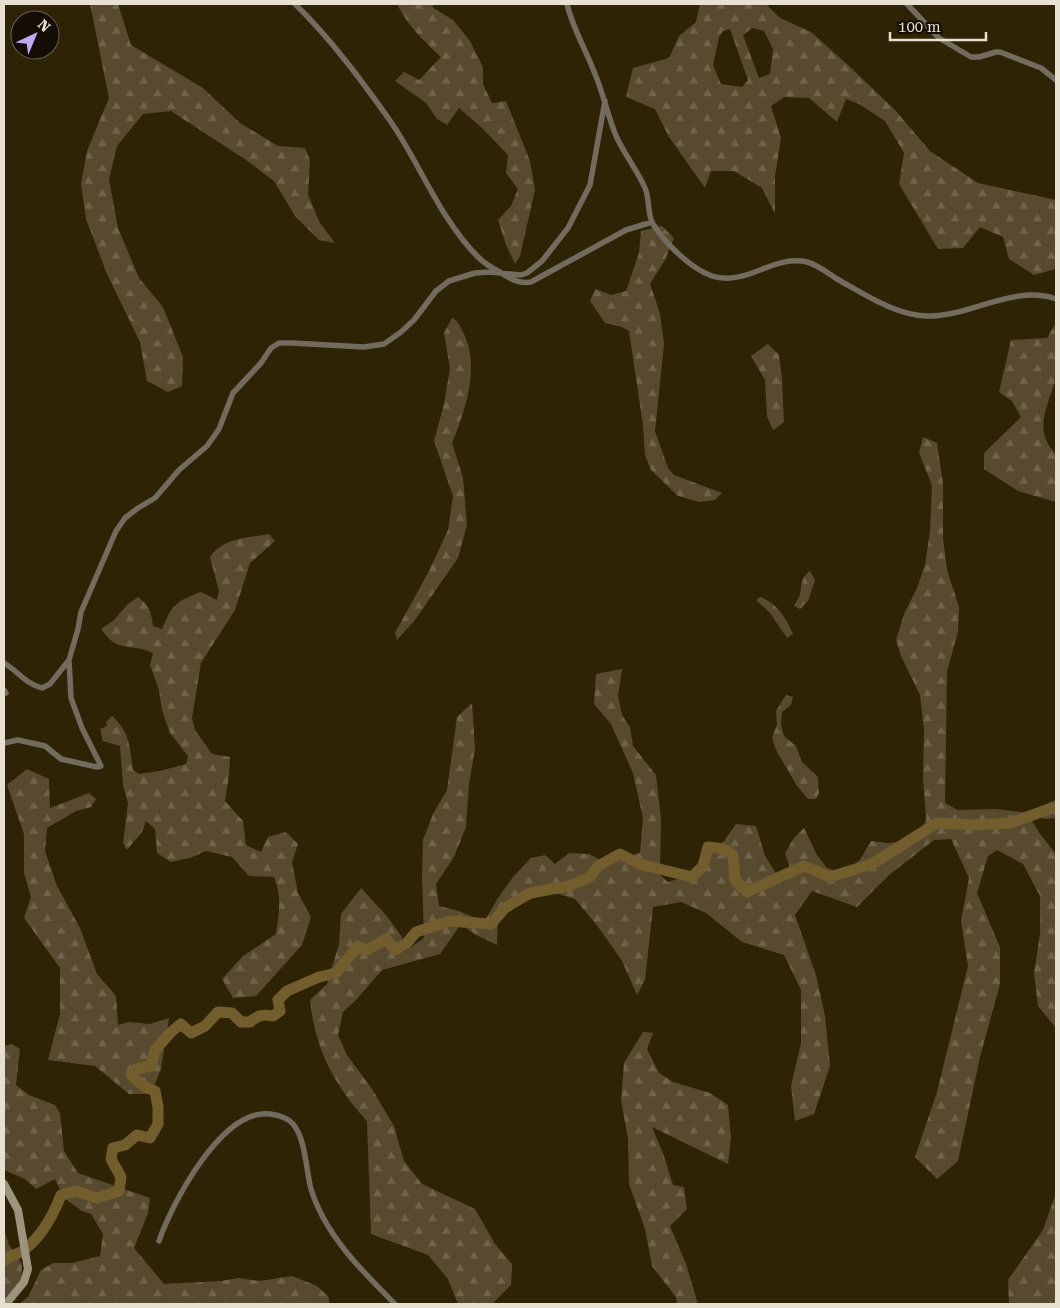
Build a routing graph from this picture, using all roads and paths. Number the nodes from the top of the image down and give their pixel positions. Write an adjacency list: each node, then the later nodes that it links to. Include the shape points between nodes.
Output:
1 (295, 4): 7 (street, via 330,41 390,122 440,207 466,242 484,262)
2 (568, 4): 5 (street, via 571,20)
3 (907, 4): 4 (street, via 939,38 972,57 1000,52 1041,68)
4 (1056, 80)
5 (605, 101): 6 (street, via 618,139 647,193); 7 (street, via 590,185 568,228 542,261 527,273)
6 (652, 222): 7 (street, via 626,230 531,282 519,282); 8 (street, via 666,241 696,268 711,276 741,278 782,263 810,263 860,292 919,315 941,315 1028,295)
7 (502, 273): 9 (street, via 475,273 449,280 436,291 414,320 384,344 364,347 292,342 271,348 233,393 219,429 207,446 179,470 155,498 125,518 81,612)
8 (1056, 299)
9 (69, 660): 10 (street, via 50,684 42,688 23,679); 11 (street, via 71,698 101,766 61,759 45,746 23,740)
10 (4, 663)
11 (4, 744)
12 (4, 1184): 14 (street, via 18,1210 28,1269 24,1282)
13 (159, 1241): 15 (street, via 192,1173 224,1132 246,1118 263,1113 281,1115 294,1124 303,1145 311,1189 325,1222 346,1252)
14 (6, 1304)
15 (395, 1304)

